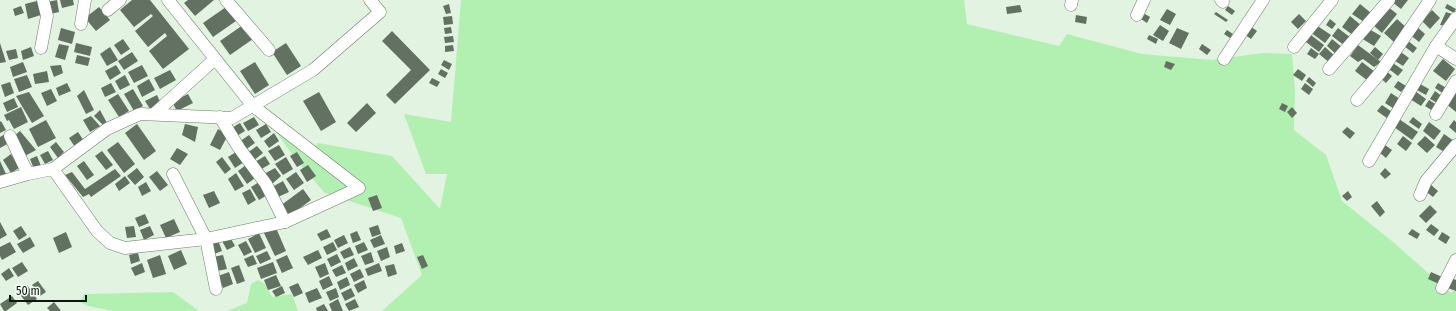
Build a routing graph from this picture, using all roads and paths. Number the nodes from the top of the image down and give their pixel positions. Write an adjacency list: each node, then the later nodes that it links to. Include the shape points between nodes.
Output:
1 (42, 0): 18 (street, via 47,16)
2 (85, 0): 15 (street)
3 (120, 0): 12 (street)
4 (168, 0): 20 (street)
5 (226, 0): 19 (street)
6 (370, 0): 26 (street, via 380,12 313,70)
7 (1144, 0): 13 (street)
8 (1263, 0): 21 (street)
9 (1332, 0): 17 (street)
10 (1389, 0): 23 (street)
11 (1430, 0): 25 (street, via 1380,73)
12 (108, 10)
13 (1137, 15)
14 (1456, 18): 16 (street)
15 (81, 24)
16 (1436, 46): 22 (street); 32 (street)
17 (1294, 47)
18 (41, 48)
19 (269, 50)
20 (215, 59): 26 (street); 27 (street)
21 (1224, 59)
22 (1456, 59)
23 (1329, 69)
24 (1456, 81): 28 (street)
25 (1357, 100)
26 (253, 106): 29 (street, via 232,118); 38 (street, via 359,188)
27 (154, 114): 29 (street); 33 (street, via 140,114 118,123)
28 (1436, 114)
29 (220, 117): 38 (street, via 266,184)
30 (10, 136): 34 (street)
31 (1456, 145): 37 (street, via 1426,181)
32 (1369, 161)
33 (53, 169): 34 (street); 39 (street, via 98,231 110,243 124,248)
34 (28, 174): 36 (street)
35 (172, 174): 39 (street)
36 (0, 182)
37 (1420, 195)
38 (285, 222): 39 (street)
39 (206, 238): 42 (street)
40 (1456, 260): 41 (street)
41 (1442, 288)
42 (216, 289)

